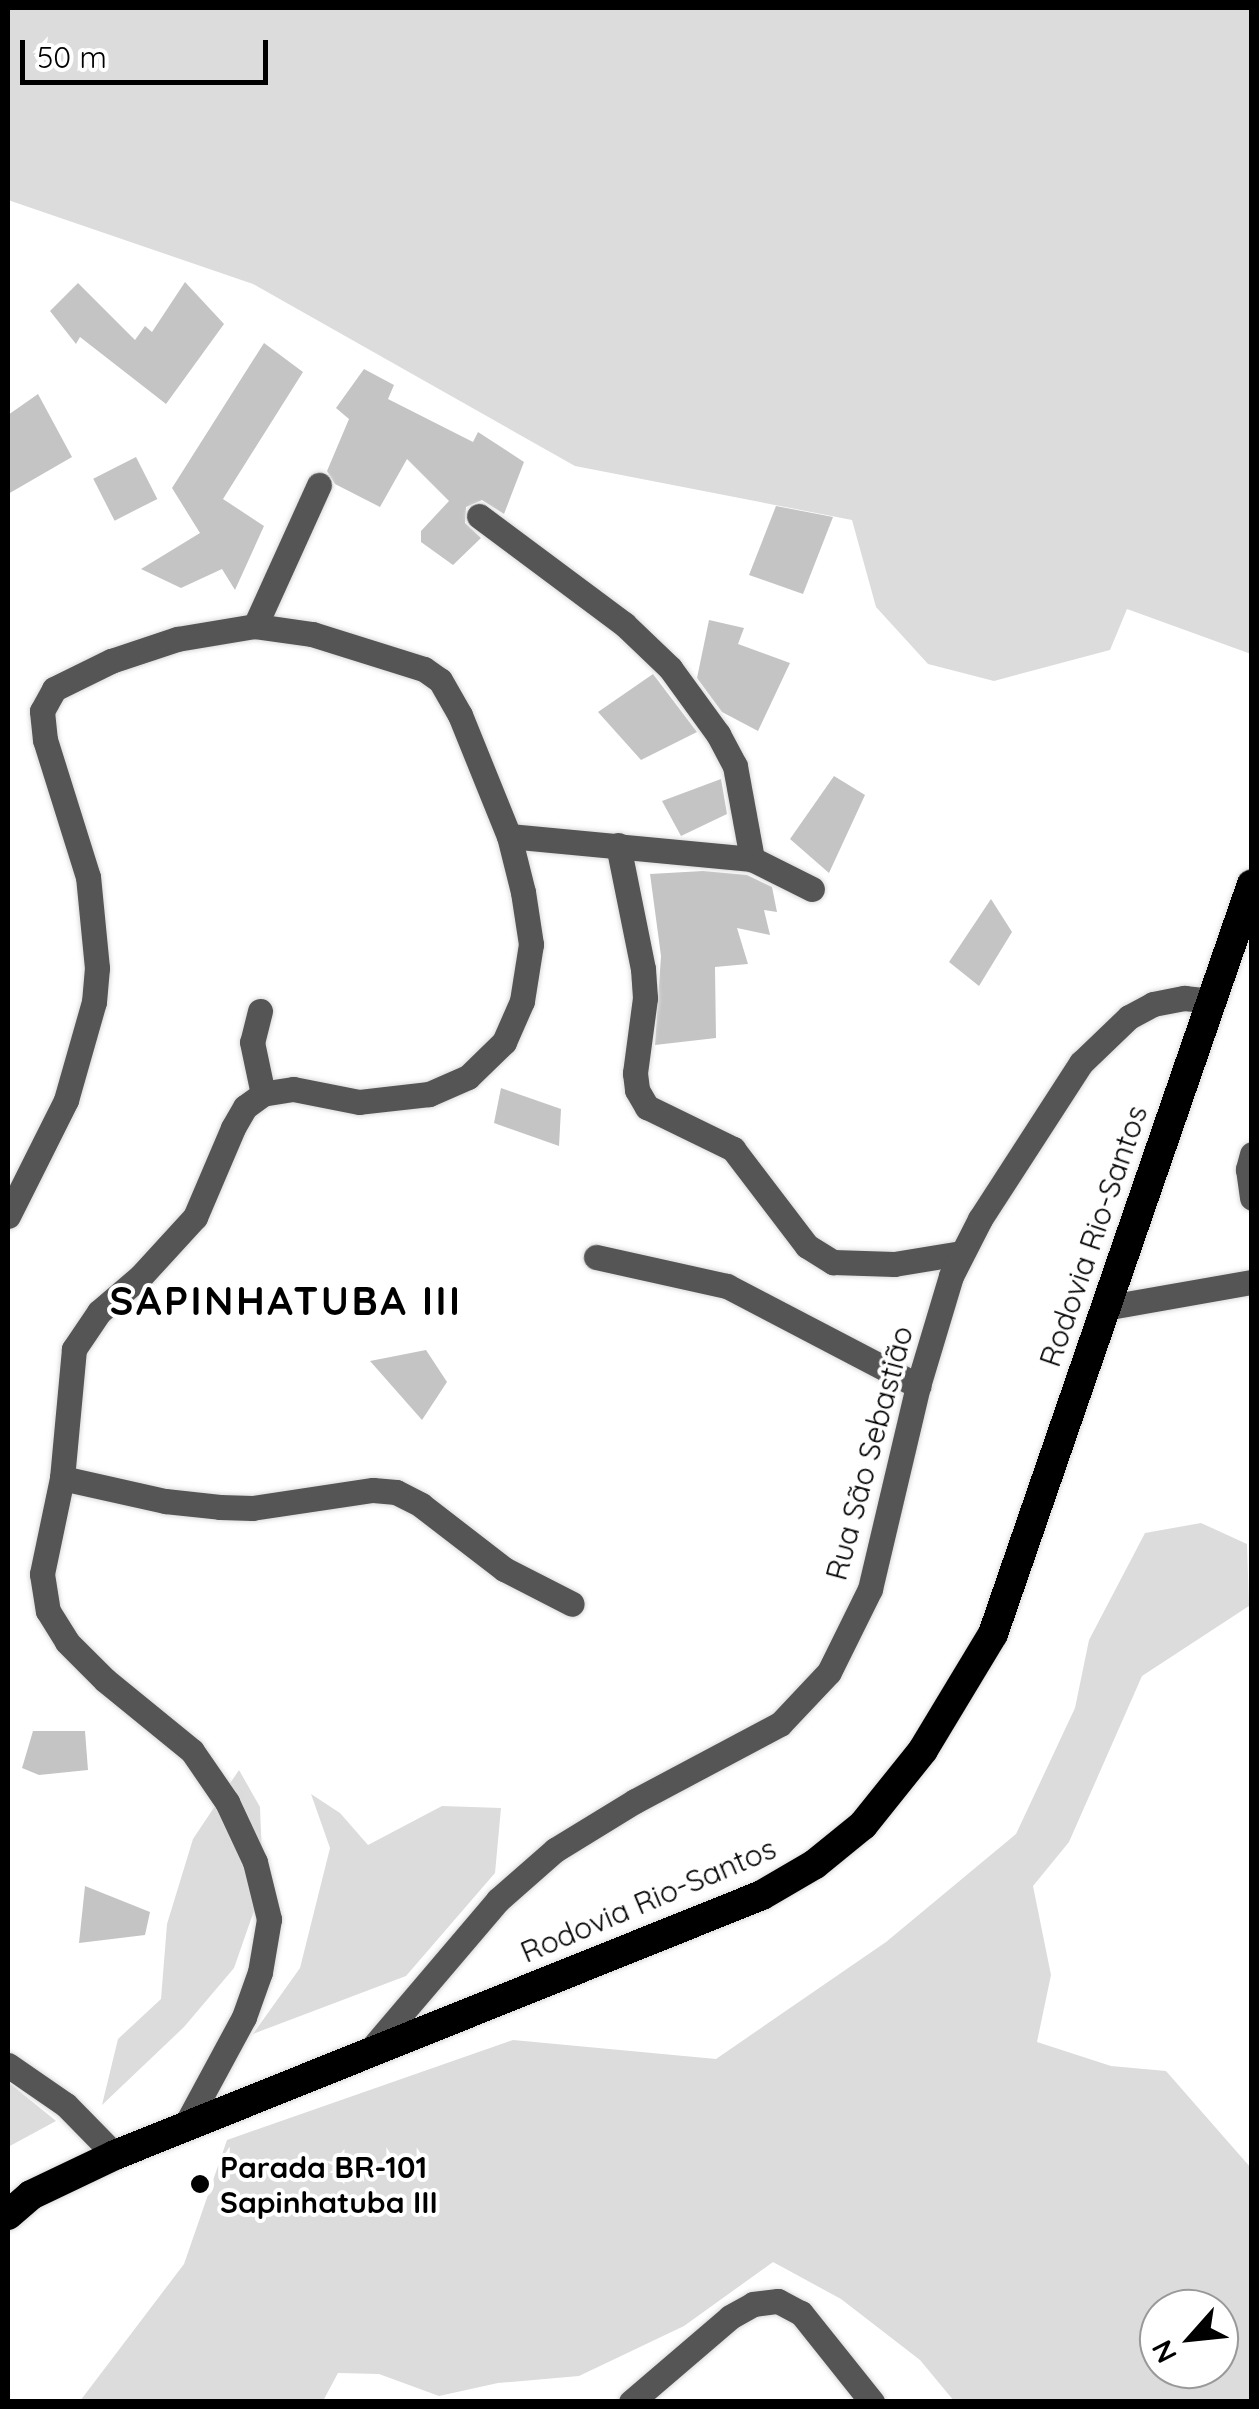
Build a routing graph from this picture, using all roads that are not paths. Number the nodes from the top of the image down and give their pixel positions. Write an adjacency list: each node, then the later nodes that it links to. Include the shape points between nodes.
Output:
1 (319, 485): 3 (street)
2 (479, 516): 6 (street, via 624,624 670,668 735,766)
3 (256, 626): 4 (street, via 330,639 440,680); 14 (street, via 177,639 76,675 54,688 42,710 88,876 96,933 94,1002 66,1100)
4 (509, 836): 5 (street); 11 (street, via 531,944 522,1001 504,1042 468,1076 429,1094 359,1102 293,1089)
5 (618, 845): 6 (street); 15 (street, via 643,969 635,1073 647,1107 732,1149 806,1246 832,1262 894,1264)
6 (752, 859): 8 (street)
7 (1252, 884): 9 (highway, Rodovia Rio-Santos)
8 (812, 889)
9 (1212, 1001): 15 (street, Rua São Sebastião, via 1152,1004 1128,1017 1081,1063); 18 (highway, Rodovia Rio-Santos)
10 (260, 1011): 11 (street, via 252,1042)
11 (262, 1094): 20 (street, via 232,1128 195,1216 99,1312 74,1349)
12 (1252, 1154): 13 (street)
13 (1252, 1198)
14 (8, 1216)
15 (962, 1253): 19 (street, Rua São Sebastião)
16 (596, 1257): 19 (street, via 727,1286)
17 (1252, 1282): 18 (street)
18 (1104, 1308): 22 (highway, Rodovia Rio-Santos, via 993,1634 923,1750 863,1826 762,1894)
19 (918, 1386): 22 (street, Rua São Sebastião, via 870,1589 830,1672 780,1724 555,1850 498,1900)
20 (62, 1478): 21 (street, via 220,1507 396,1492 504,1570); 24 (street, via 42,1574 48,1611 104,1680 192,1751 228,1802 255,1862 269,1919 244,2017)
21 (572, 1604)
22 (364, 2058): 24 (highway, Rodovia Rio-Santos)
23 (8, 2065): 25 (street, via 52,2094)
24 (184, 2128): 25 (highway, Rodovia Rio-Santos)
25 (115, 2154): 26 (highway, Rodovia Rio-Santos, via 31,2195)
26 (8, 2215)
27 (860, 2397): 28 (street, via 801,2313 778,2301 753,2304 730,2317)
28 (631, 2402)

